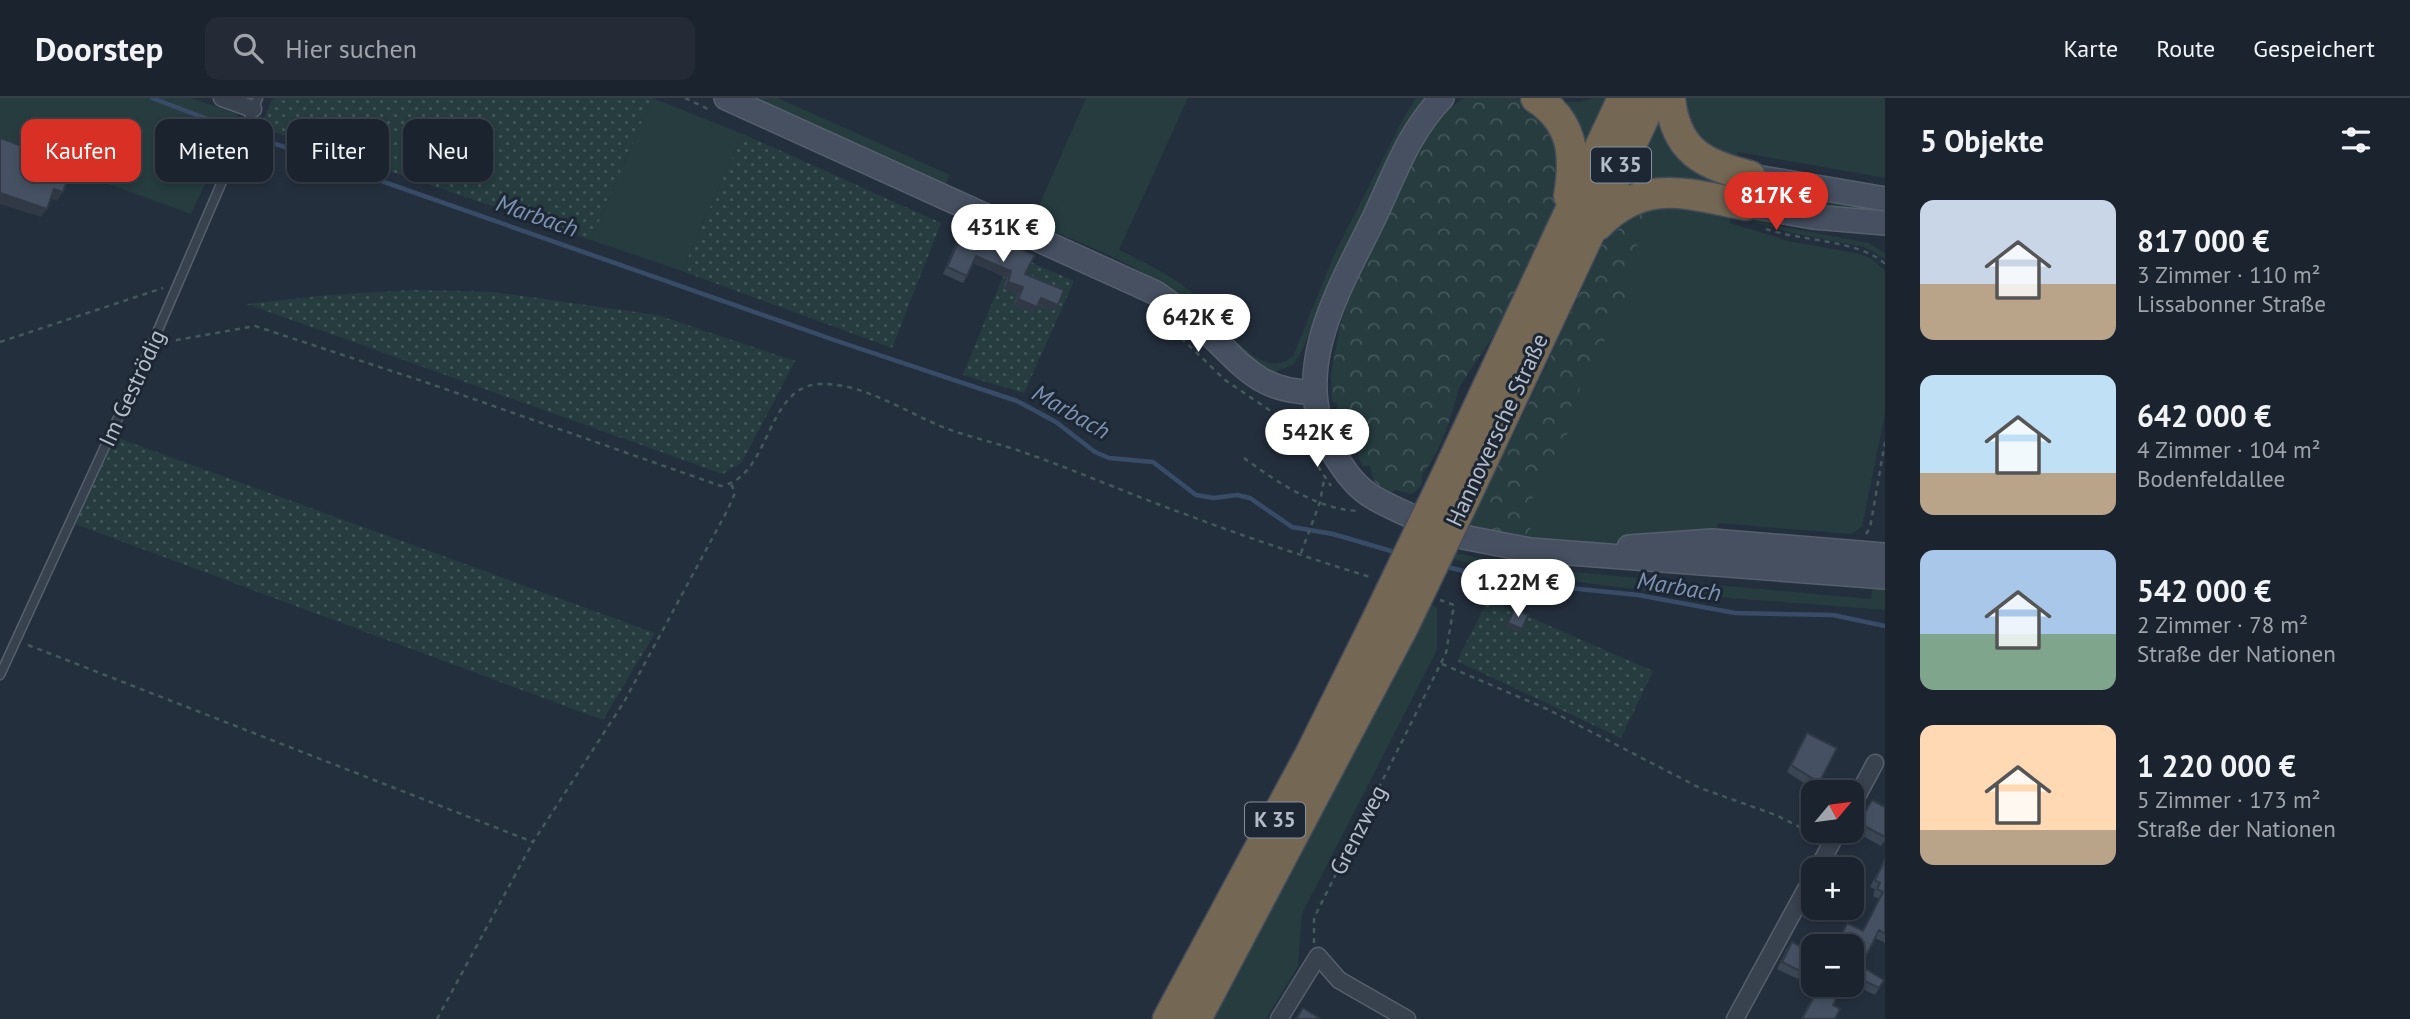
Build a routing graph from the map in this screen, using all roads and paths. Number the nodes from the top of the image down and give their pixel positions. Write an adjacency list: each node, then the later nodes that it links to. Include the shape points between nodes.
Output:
1 (222, 98): 8 (street)
2 (685, 98): 9 (path)
3 (1442, 98): 21 (main road, via 1410,141 1331,308 1319,343)
4 (1536, 98): 14 (highway, via 1558,118 1573,149)
5 (1623, 98): 14 (highway, Hannoversche Straße / K 35)
6 (1653, 98): 14 (highway, Hannoversche Straße / K 35)
7 (1670, 98): 11 (highway, via 1676,127 1692,152 1716,166)
8 (255, 104): 17 (lane, Im Geströdig)
9 (724, 106): 21 (main road, via 1156,293 1197,322 1250,374 1275,387)
10 (1885, 199): 11 (main road)
11 (1752, 202): 12 (main road); 14 (highway, via 1665,191 1644,194); 16 (path, via 1790,237 1863,250)
12 (1814, 217): 13 (main road); 15 (main road)
13 (1885, 223)
14 (1578, 228): 38 (highway, Hannoversche Straße / K 35, bridge)
15 (1885, 239)
16 (1885, 264)
17 (178, 283): 19 (path); 20 (lane, Im Geströdig)
18 (1172, 329): 24 (path, via 1224,380 1290,424)
19 (0, 342)
20 (152, 344): 25 (path, via 255,326 705,482); 39 (lane, Im Geströdig)
21 (1315, 392): 29 (main road, via 1326,439 1353,480 1367,493)
22 (1885, 442): 30 (path)
23 (1244, 458): 28 (path, via 1278,482)
24 (1324, 480): 26 (path); 28 (path)
25 (731, 484): 32 (path, via 746,471 784,405 801,390 816,384 834,385 872,395 932,422 1185,514); 45 (path, via 734,493 727,511 624,702)
26 (1334, 489)
27 (1348, 501): 28 (path, via 1364,512)
28 (1320, 502): 32 (path)
29 (1410, 516)
30 (1866, 535)
31 (1463, 537): 33 (main road, via 1530,550)
32 (1302, 551): 36 (path)
33 (1581, 553): 34 (main road, via 1712,541); 35 (main road)
34 (1885, 555)
35 (1885, 577)
36 (1380, 581)
37 (1434, 598): 40 (path, Grenzweg, via 1454,605)
38 (1391, 622): 49 (highway, Hannoversche Straße / K 35, via 1311,753); 50 (highway, Hannoversche Straße / K 35)
39 (16, 639): 41 (lane, Im Geströdig); 45 (path)
40 (1442, 664): 44 (path, via 1547,709 1700,788); 47 (path, Grenzweg, via 1314,918)
41 (0, 675)
42 (1875, 763): 43 (street)
43 (1864, 784)
44 (1801, 824)
45 (533, 842): 48 (path)
46 (1801, 898): 53 (street)
47 (1318, 956): 51 (street); 52 (street, via 1339,981)
48 (437, 1019)
49 (1168, 1019)
50 (1196, 1019)
51 (1279, 1019)
52 (1407, 1019)
53 (1735, 1019)

